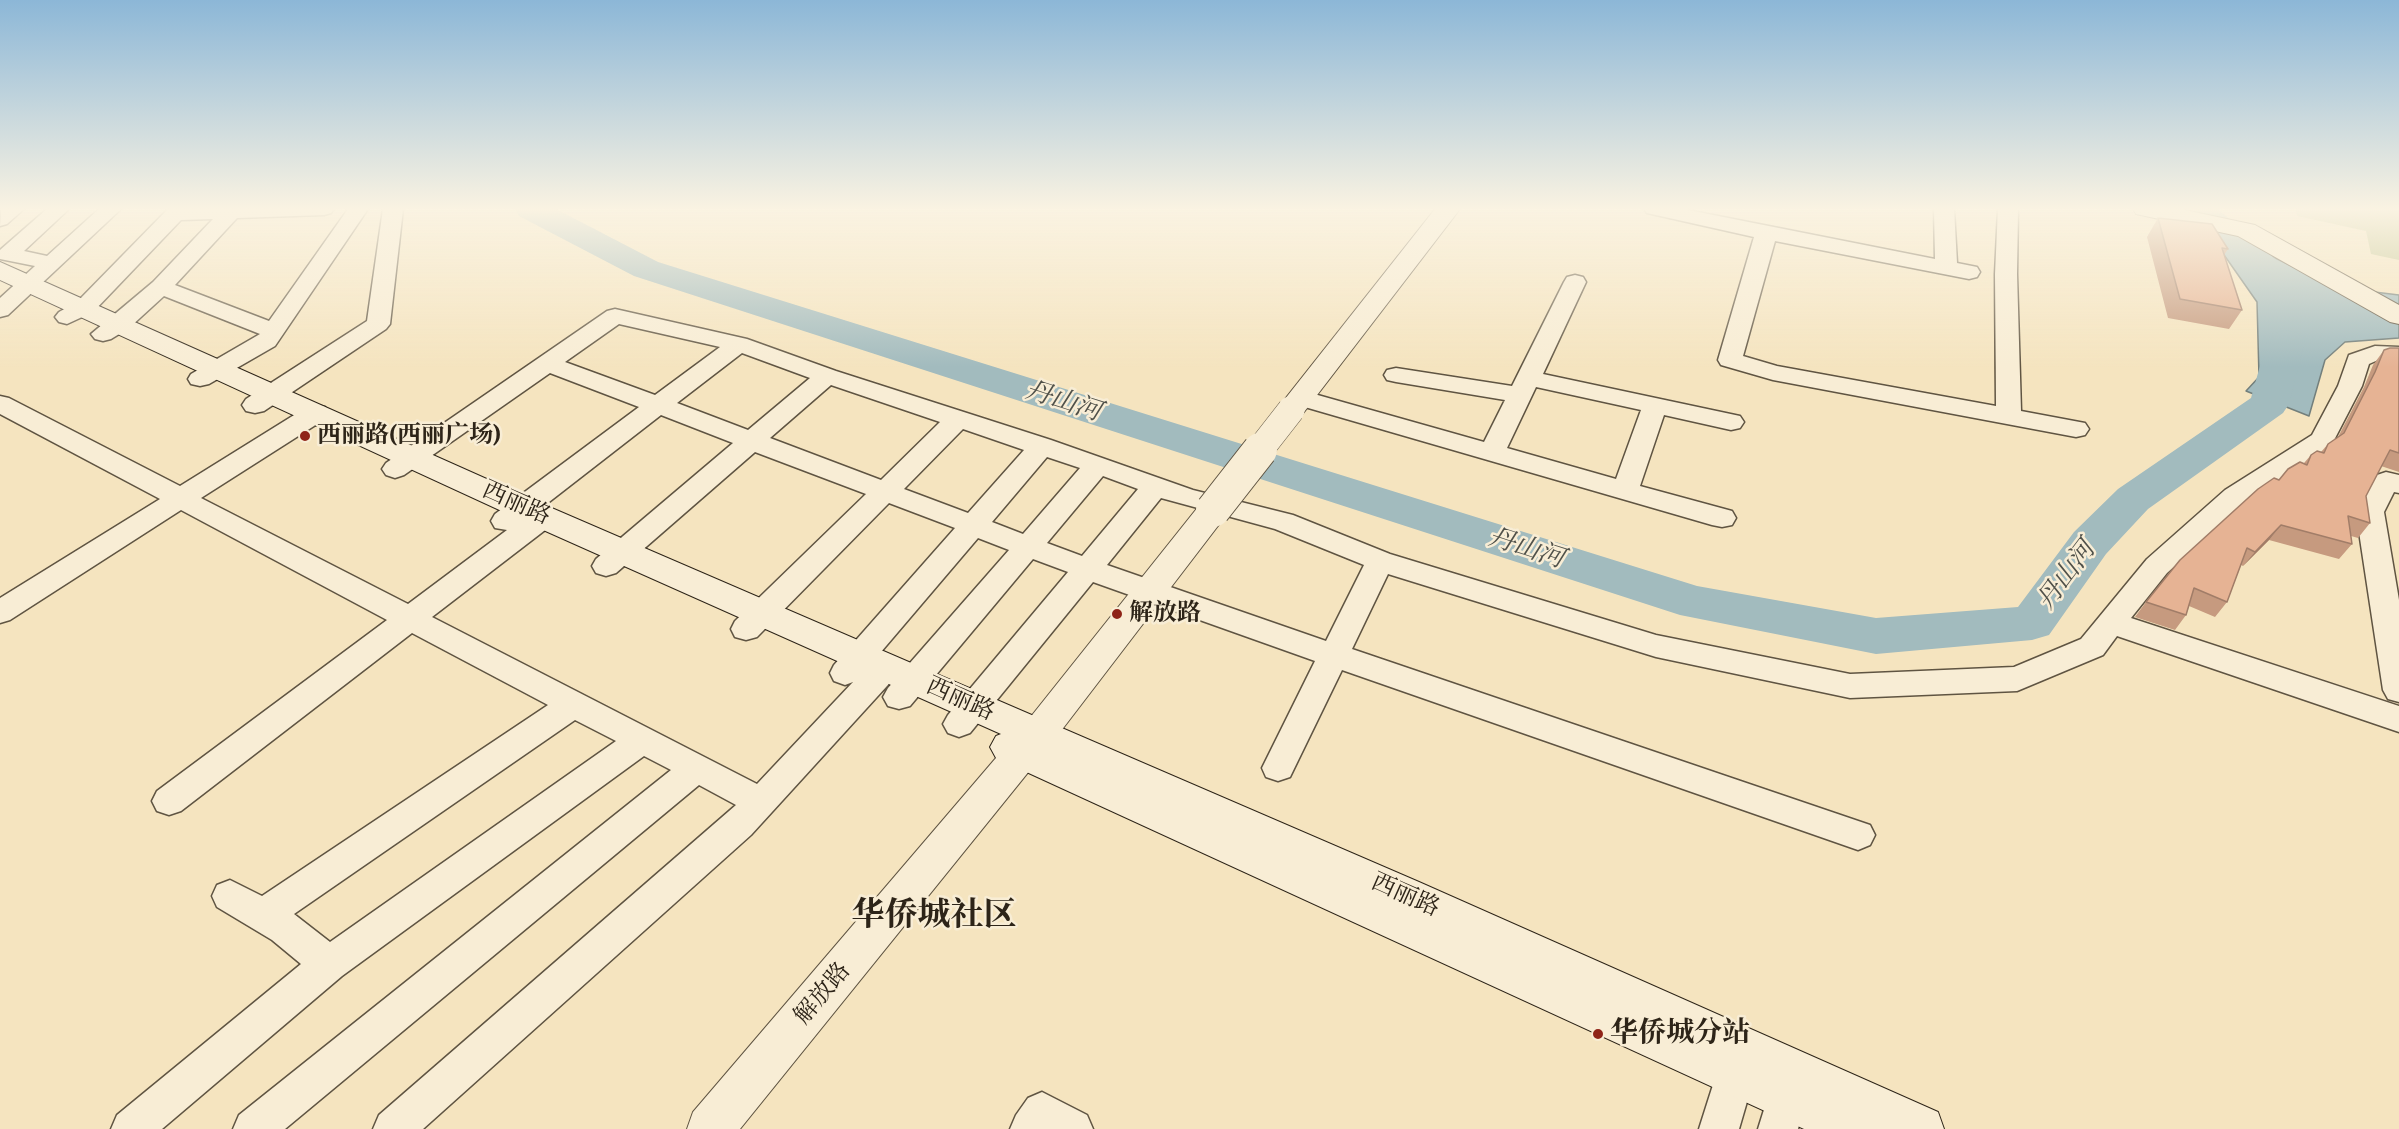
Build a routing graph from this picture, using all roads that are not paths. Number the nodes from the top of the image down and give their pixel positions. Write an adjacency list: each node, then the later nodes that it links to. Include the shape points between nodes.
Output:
1 (23, 262): 15 (street)
2 (35, 262): 15 (street)
3 (127, 262): 18 (street)
4 (184, 262): 17 (street)
5 (321, 262): 21 (street)
6 (386, 262): 29 (street, via 378,324)
7 (1403, 262): 31 (main road, 解放路)
8 (1758, 262): 34 (street, via 1731,360 1773,373)
9 (1918, 262): 13 (street)
10 (1946, 262): 13 (street)
11 (2006, 262): 34 (street)
12 (2303, 262): 19 (main road)
13 (1946, 267): 14 (street)
14 (1969, 272)
15 (13, 277): 18 (main road, 西丽路)
16 (1575, 282): 28 (street)
17 (160, 287): 20 (street); 21 (street)
18 (76, 312): 20 (main road, 西丽路)
19 (2399, 316)
20 (112, 329): 25 (main road, 西丽路)
21 (273, 331): 25 (street, via 267,341)
22 (739, 344): 24 (street, via 615,316); 27 (street); 32 (street)
23 (2399, 354): 60 (street, via 2375,353 2358,360 2350,386 2322,440 2235,496 2157,566)
24 (547, 363): 32 (street); 42 (street)
25 (210, 374): 29 (main road, 西丽路)
26 (1396, 375): 28 (street)
27 (826, 376): 36 (street); 39 (street)
28 (1524, 387): 33 (street); 41 (street)
29 (264, 399): 35 (main road, 西丽路)
30 (0, 404): 48 (street)
31 (1296, 404): 41 (street); 56 (main road, 解放路, bridge)
32 (657, 405): 39 (street); 50 (street)
33 (1655, 405): 37 (street); 46 (street)
34 (2009, 417): 38 (street)
35 (307, 419): 42 (main road, 西丽路); 48 (street)
36 (958, 419): 40 (street); 47 (street)
37 (1731, 422)
38 (2076, 429)
39 (751, 441): 47 (street); 53 (street)
40 (1042, 446): 43 (street); 51 (street)
41 (1492, 453): 46 (street)
42 (403, 463): 50 (main road, 西丽路)
43 (1098, 465): 45 (street); 52 (street)
44 (2399, 484): 63 (street, via 2386,481 2370,512)
45 (1156, 486): 54 (street, via 1283,522); 55 (street)
46 (1625, 490): 49 (street)
47 (884, 492): 51 (street); 59 (street)
48 (182, 498): 57 (street); 58 (street)
49 (1722, 518)
50 (524, 519): 53 (main road, 西丽路); 58 (street)
51 (973, 525): 52 (street); 62 (street)
52 (1028, 546): 55 (street); 62 (street)
53 (615, 559): 59 (main road, 西丽路)
54 (1380, 561): 60 (street, via 1656,646 1851,686 2017,679 2092,647); 61 (street)
55 (1088, 569): 56 (street); 65 (street)
56 (1149, 592): 61 (street); 68 (main road, 解放路)
57 (0, 612)
58 (410, 618): 64 (street); 71 (street)
59 (754, 621): 62 (main road, 西丽路)
60 (2111, 623): 66 (street)
61 (1334, 656): 70 (street); 73 (street)
62 (879, 676): 65 (main road, 西丽路); 72 (street)
63 (2398, 678)
64 (574, 704): 67 (street); 75 (street)
65 (967, 715): 68 (main road, 西丽路)
66 (2399, 719)
67 (642, 740): 69 (street); 76 (street)
68 (1030, 743): 77 (main road, 西丽路); 82 (main road, 解放路)
69 (697, 768): 72 (street); 80 (street)
70 (1278, 768)
71 (169, 801)
72 (761, 802): 81 (street)
73 (1858, 835)
74 (230, 896): 75 (street)
75 (264, 915): 76 (street)
76 (329, 964): 79 (street)
77 (1739, 1061): 78 (main road, 西丽路); 85 (street)
78 (1786, 1099): 86 (main road, 西丽路); 87 (main road, 西丽路)
79 (131, 1129)
80 (253, 1129)
81 (393, 1129)
82 (710, 1129)
83 (1030, 1129): 84 (street, via 1042,1112)
84 (1072, 1129)
85 (1719, 1129)
86 (1857, 1129)
87 (1921, 1129)

